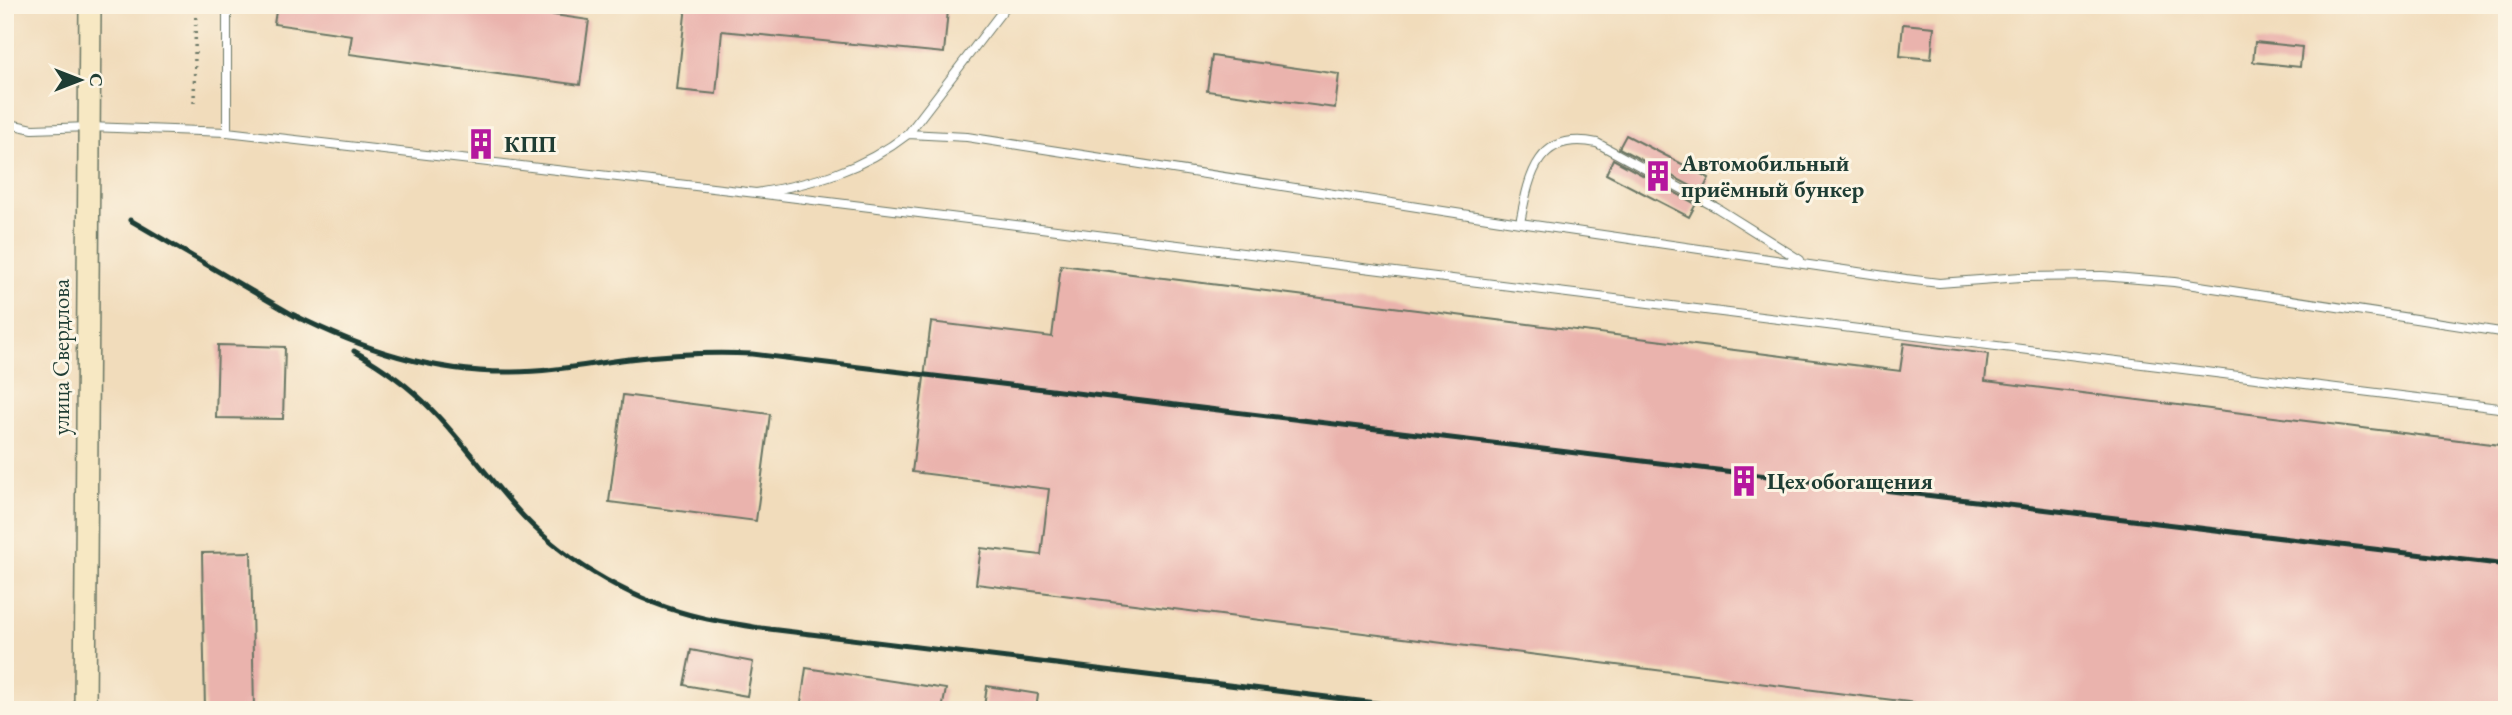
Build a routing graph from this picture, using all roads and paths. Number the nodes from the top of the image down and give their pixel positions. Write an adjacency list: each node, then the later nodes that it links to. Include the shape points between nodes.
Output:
1 (90, 5): 7 (main road, улица Свердлова)
2 (196, 5): 5 (path)
3 (228, 5): 8 (lane)
4 (1007, 5): 9 (lane)
5 (194, 103)
6 (5, 123): 7 (lane, via 33,129)
7 (89, 127): 8 (lane); 15 (main road, улица Свердлова)
8 (227, 132): 10 (lane)
9 (908, 134): 10 (lane, via 854,168 794,187); 11 (lane, via 967,137)
10 (755, 193): 14 (lane)
11 (1520, 223): 12 (lane); 12 (lane, via 1529,177 1545,151 1559,144 1587,141 1717,208)
12 (1805, 263): 13 (lane, via 1939,283 2068,276 2174,282)
13 (2507, 333)
14 (2507, 409)
15 (85, 710)
16 (592, 710): 17 (lane, via 593,705)
17 (618, 710)

